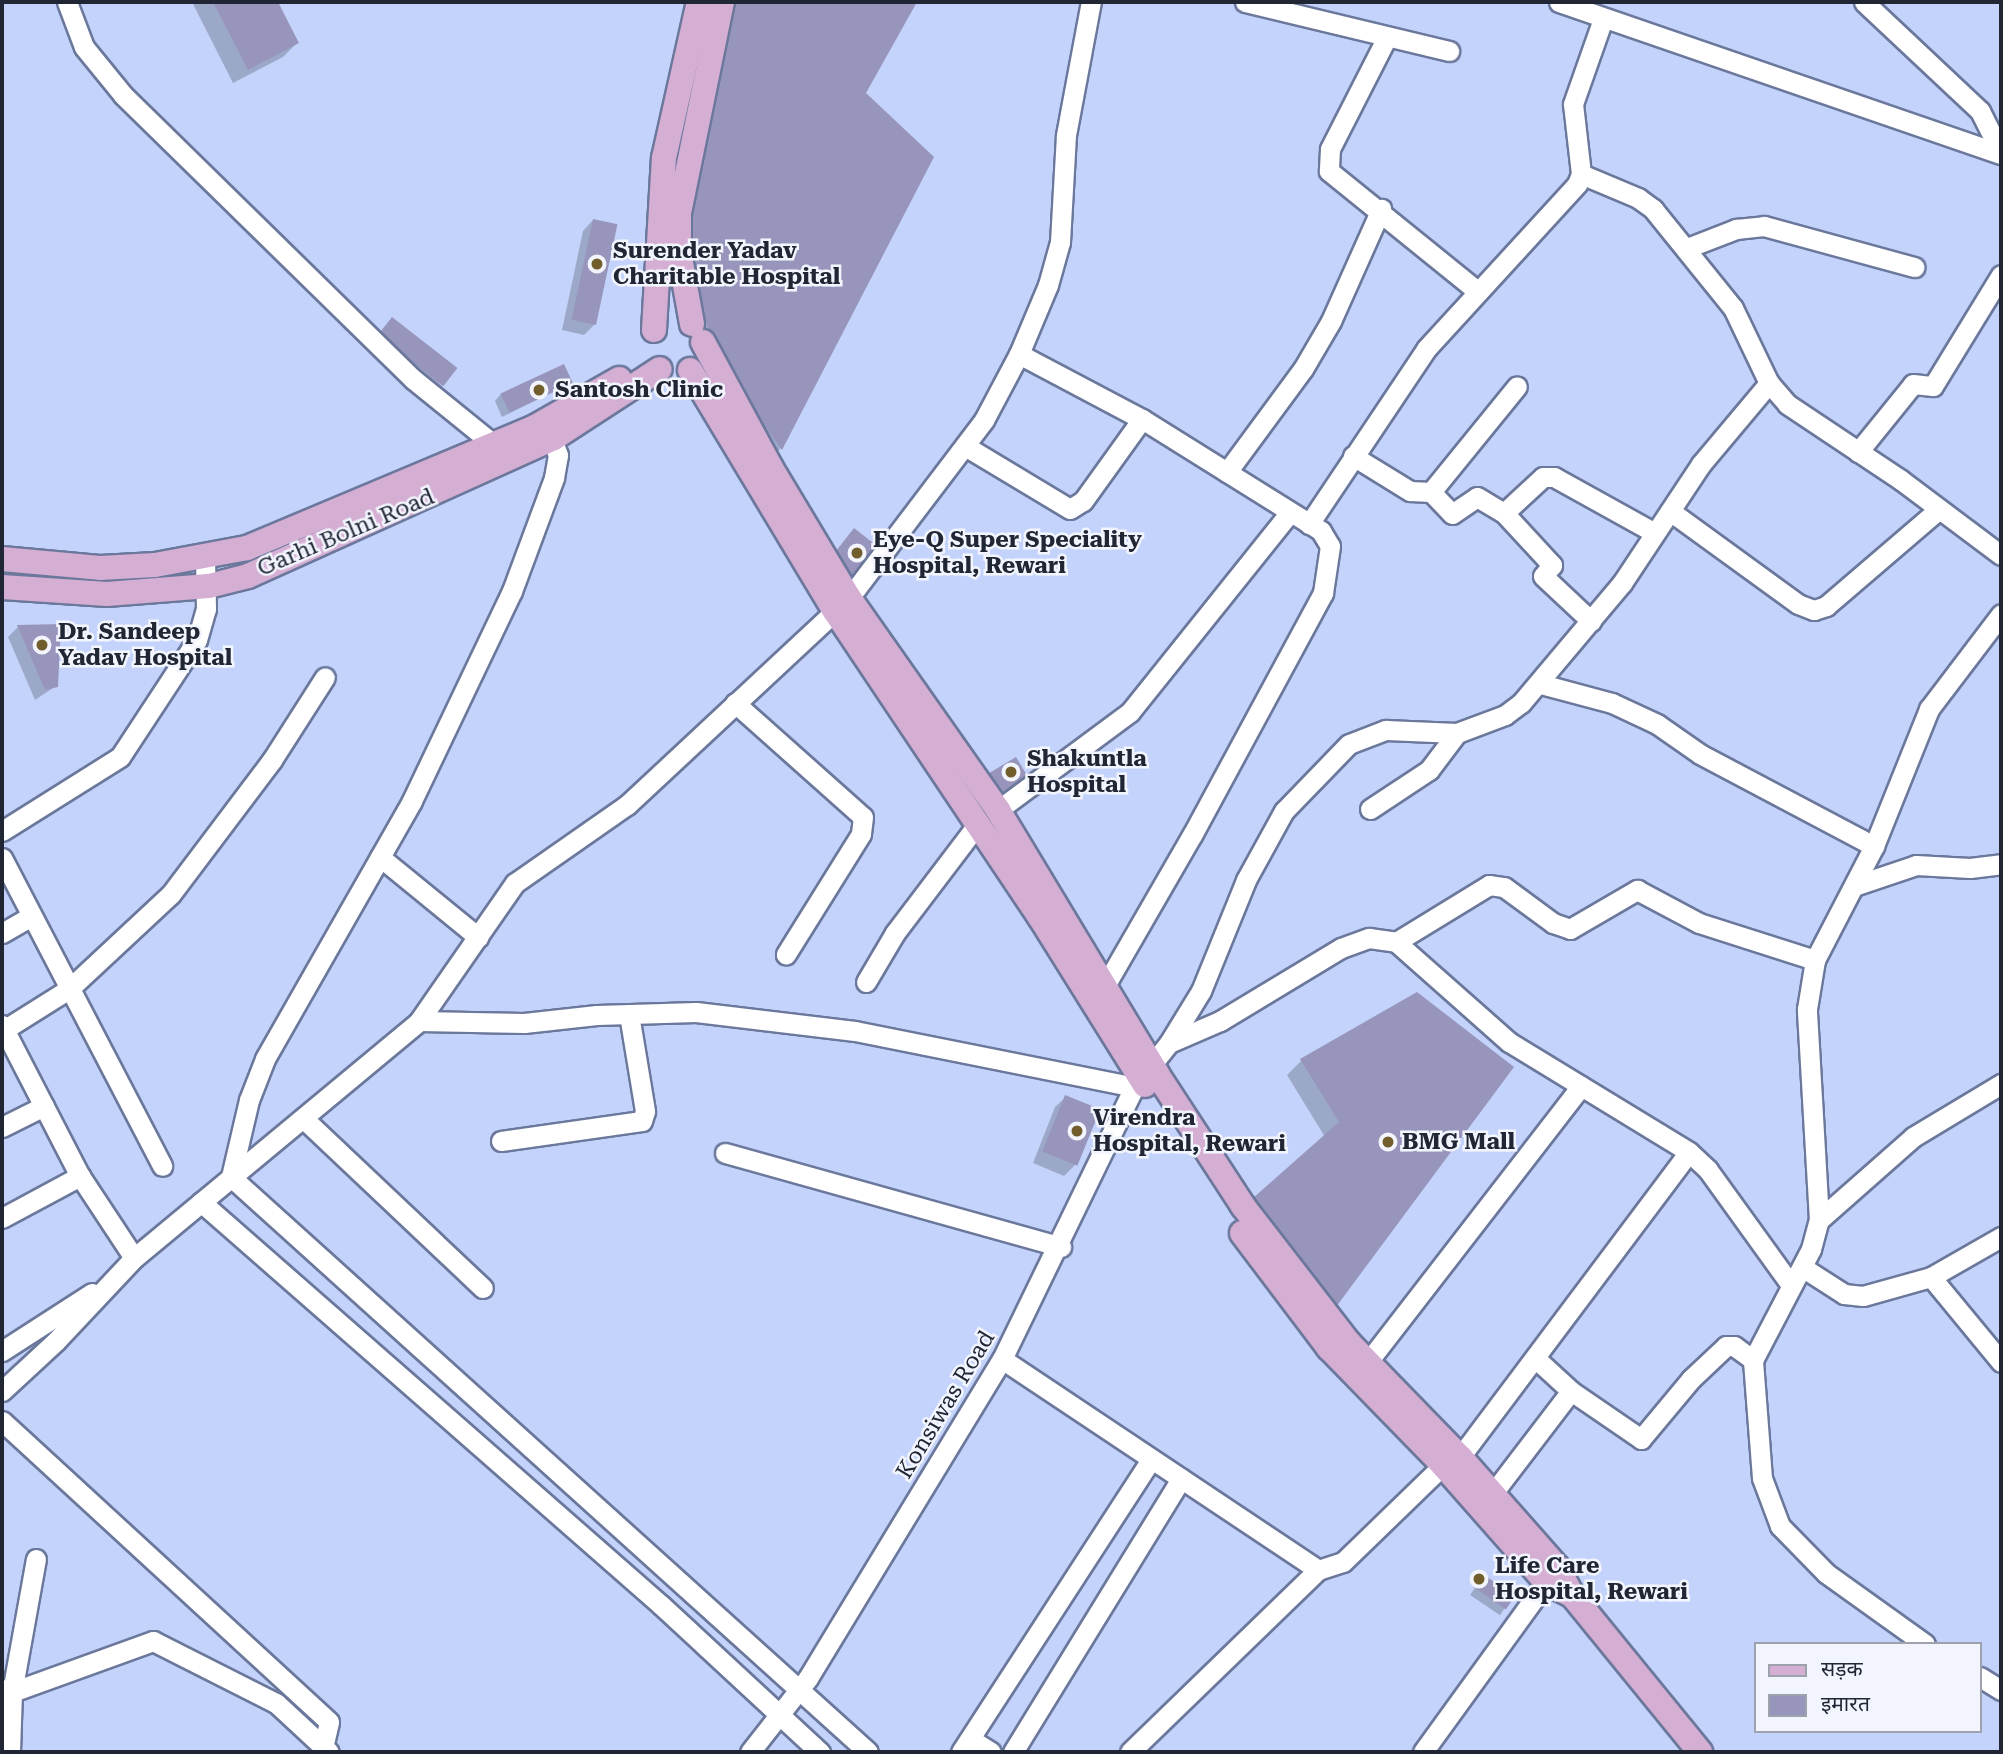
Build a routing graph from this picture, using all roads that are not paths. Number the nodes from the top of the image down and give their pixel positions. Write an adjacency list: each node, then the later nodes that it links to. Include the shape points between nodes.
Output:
1 (67, 2): 28 (street, via 84,47 123,95 395,362)
2 (699, 2): 18 (main road, via 664,158)
3 (722, 2): 19 (main road, via 679,213 679,252)
4 (1091, 2): 20 (street, via 1066,135 1060,242)
5 (1245, 2): 9 (street)
6 (1559, 2): 8 (street)
7 (1864, 2): 11 (street, via 1980,111)
8 (1601, 12): 11 (street); 12 (street, via 1573,104)
9 (1387, 37): 10 (street); 13 (street, via 1326,163 1332,175)
10 (1449, 51)
11 (2001, 153)
12 (1581, 174): 14 (street, via 1648,204); 17 (street, via 1558,210)
13 (1381, 209): 17 (street); 31 (street, via 1331,321 1303,369)
14 (1687, 248): 15 (street, via 1737,229 1764,226); 23 (street, via 1734,308)
15 (1914, 267)
16 (2001, 275): 29 (street, via 1933,386 1913,384)
17 (1477, 291): 30 (street, via 1426,349)
18 (654, 330): 19 (main road, via 672,319); 21 (main road)
19 (698, 333): 22 (main road, via 703,352); 44 (main road)
20 (1019, 354): 25 (street); 27 (street)
21 (656, 364): 22 (main road, via 670,373); 26 (main road, Garhi Bolni Road)
22 (691, 370): 44 (main road)
23 (1769, 383): 29 (street, via 1787,404); 34 (street, via 1720,439)
24 (1517, 386): 32 (street)
25 (1142, 419): 27 (street, via 1083,501 1070,509); 31 (street)
26 (549, 430): 28 (main road, Garhi Bolni Road); 56 (street, via 558,455 554,478 512,591)
27 (965, 446): 44 (street)
28 (503, 452): 40 (main road, Garhi Bolni Road, via 282,536); 42 (main road, Garhi Bolni Road, via 284,563)
29 (1858, 452): 33 (street)
30 (1353, 456): 32 (street, via 1410,491); 37 (street)
31 (1227, 472): 35 (street)
32 (1431, 492): 36 (street, via 1452,514 1477,497)
33 (1939, 509): 34 (street, via 1826,606 1814,610 1798,604); 39 (street)
34 (1670, 511): 38 (street)
35 (1290, 512): 37 (street); 52 (street, via 1130,712)
36 (1504, 513): 38 (street, via 1543,477 1554,477); 46 (street, via 1552,565 1543,576)
37 (1309, 524): 68 (street, via 1321,531 1330,546 1323,593)
38 (1655, 533): 46 (street)
39 (2001, 555)
40 (205, 557): 41 (main road, Garhi Bolni Road, via 100,568); 42 (street)
41 (2, 559)
42 (209, 586): 43 (main road, Garhi Bolni Road, via 107,594); 54 (street, via 197,640 120,757)
43 (6, 592)
44 (842, 604): 49 (street); 52 (main road); 53 (main road)
45 (2001, 614): 55 (street, via 1928,709)
46 (1591, 621): 48 (street)
47 (325, 677): 69 (street, via 272,760 187,877)
48 (1541, 684): 50 (street, via 1505,715); 55 (street, via 1612,703 1657,724 1700,754)
49 (735, 704): 63 (street, via 608,821 515,883); 65 (street, via 863,817 861,834)
50 (1457, 733): 51 (street, via 1429,770); 73 (street, via 1400,729 1373,734 1349,744 1313,778 1269,836 1201,991)
51 (1370, 809)
52 (998, 810): 68 (main road)
53 (977, 825): 67 (street, via 895,933); 74 (main road)
54 (2, 831)
55 (1874, 846): 60 (street)
56 (380, 857): 63 (street); 85 (street, via 265,1059 248,1100)
57 (2, 858): 61 (street)
58 (1993, 866): 59 (street); 60 (street, via 1916,865)
59 (2001, 881)
60 (1854, 886): 66 (street)
61 (30, 917): 62 (street); 69 (street)
62 (2, 933)
63 (478, 937): 71 (street)
64 (1396, 942): 66 (street, via 1489,885 1504,887 1553,923 1570,929 1637,890 1699,923); 73 (street, via 1369,938 1341,948 1220,1021); 76 (street, via 1509,1042)
65 (786, 954)
66 (1815, 960): 88 (street, via 1807,1009)
67 (866, 982)
68 (1106, 984): 74 (main road)
69 (69, 989): 72 (street); 83 (street)
70 (629, 1014): 71 (street, via 524,1023); 74 (street, via 696,1013 855,1031); 80 (street, via 645,1111 642,1121)
71 (419, 1021): 78 (street)
72 (3, 1029): 77 (street)
73 (1169, 1043): 74 (street, Konsiwas Road)
74 (1142, 1076): 90 (street, Konsiwas Road); 104 (main road, via 1324,1314); 109 (main road, via 1272,1276 1329,1348)
75 (2001, 1084): 88 (street, via 1913,1137)
76 (1581, 1086): 81 (street); 104 (street)
77 (44, 1106): 79 (street); 84 (street)
78 (304, 1119): 85 (street); 96 (street)
79 (2, 1127)
80 (501, 1141)
81 (1689, 1152): 95 (street, via 1708,1170); 100 (street)
82 (726, 1153): 90 (street)
83 (162, 1166)
84 (79, 1176): 87 (street); 91 (street)
85 (231, 1177): 86 (street); 97 (street)
86 (201, 1202): 91 (street); 98 (street)
87 (2, 1218)
88 (1819, 1220): 92 (street)
89 (2001, 1237): 93 (street)
90 (1060, 1247): 101 (street, Konsiwas Road)
91 (134, 1258): 94 (street)
92 (1802, 1267): 93 (street, via 1854,1295); 95 (street)
93 (1931, 1277): 103 (street)
94 (111, 1282): 99 (street); 105 (street)
95 (1791, 1285): 102 (street)
96 (483, 1288)
97 (365, 1299): 98 (street); 119 (street)
98 (341, 1324): 120 (street, via 661,1605)
99 (2, 1351)
100 (1535, 1358): 106 (street); 109 (street)
101 (1002, 1359): 108 (street); 119 (street, Konsiwas Road)
102 (1753, 1360): 106 (street, via 1734,1346 1726,1346 1641,1438); 115 (street, via 1762,1478 1780,1526 1826,1573)
103 (2001, 1362)
104 (1367, 1363): 109 (main road)
105 (2, 1391)
106 (1572, 1391): 111 (street)
107 (2, 1421): 122 (street, via 329,1722)
108 (1151, 1459): 110 (street); 121 (street)
109 (1451, 1461): 111 (main road); 113 (street, via 1343,1562); 114 (main road)
110 (1181, 1479): 113 (street); 128 (street)
111 (1493, 1493): 114 (main road)
112 (36, 1559): 118 (street)
113 (1318, 1570): 129 (street)
114 (1552, 1575): 130 (street); 131 (main road)
115 (1922, 1642)
116 (1982, 1678): 117 (street)
117 (2001, 1690)
118 (7, 1691): 122 (street, via 153,1641 276,1703); 123 (street)
119 (798, 1691): 120 (street, Konsiwas Road); 126 (street)
120 (778, 1716): 124 (street, Konsiwas Road); 125 (street)
121 (966, 1746): 127 (street)
122 (326, 1749)
123 (10, 1752)
124 (750, 1752)
125 (820, 1752)
126 (868, 1752)
127 (991, 1752)
128 (1013, 1752)
129 (1130, 1752)
130 (1423, 1752)
131 (1699, 1752)

